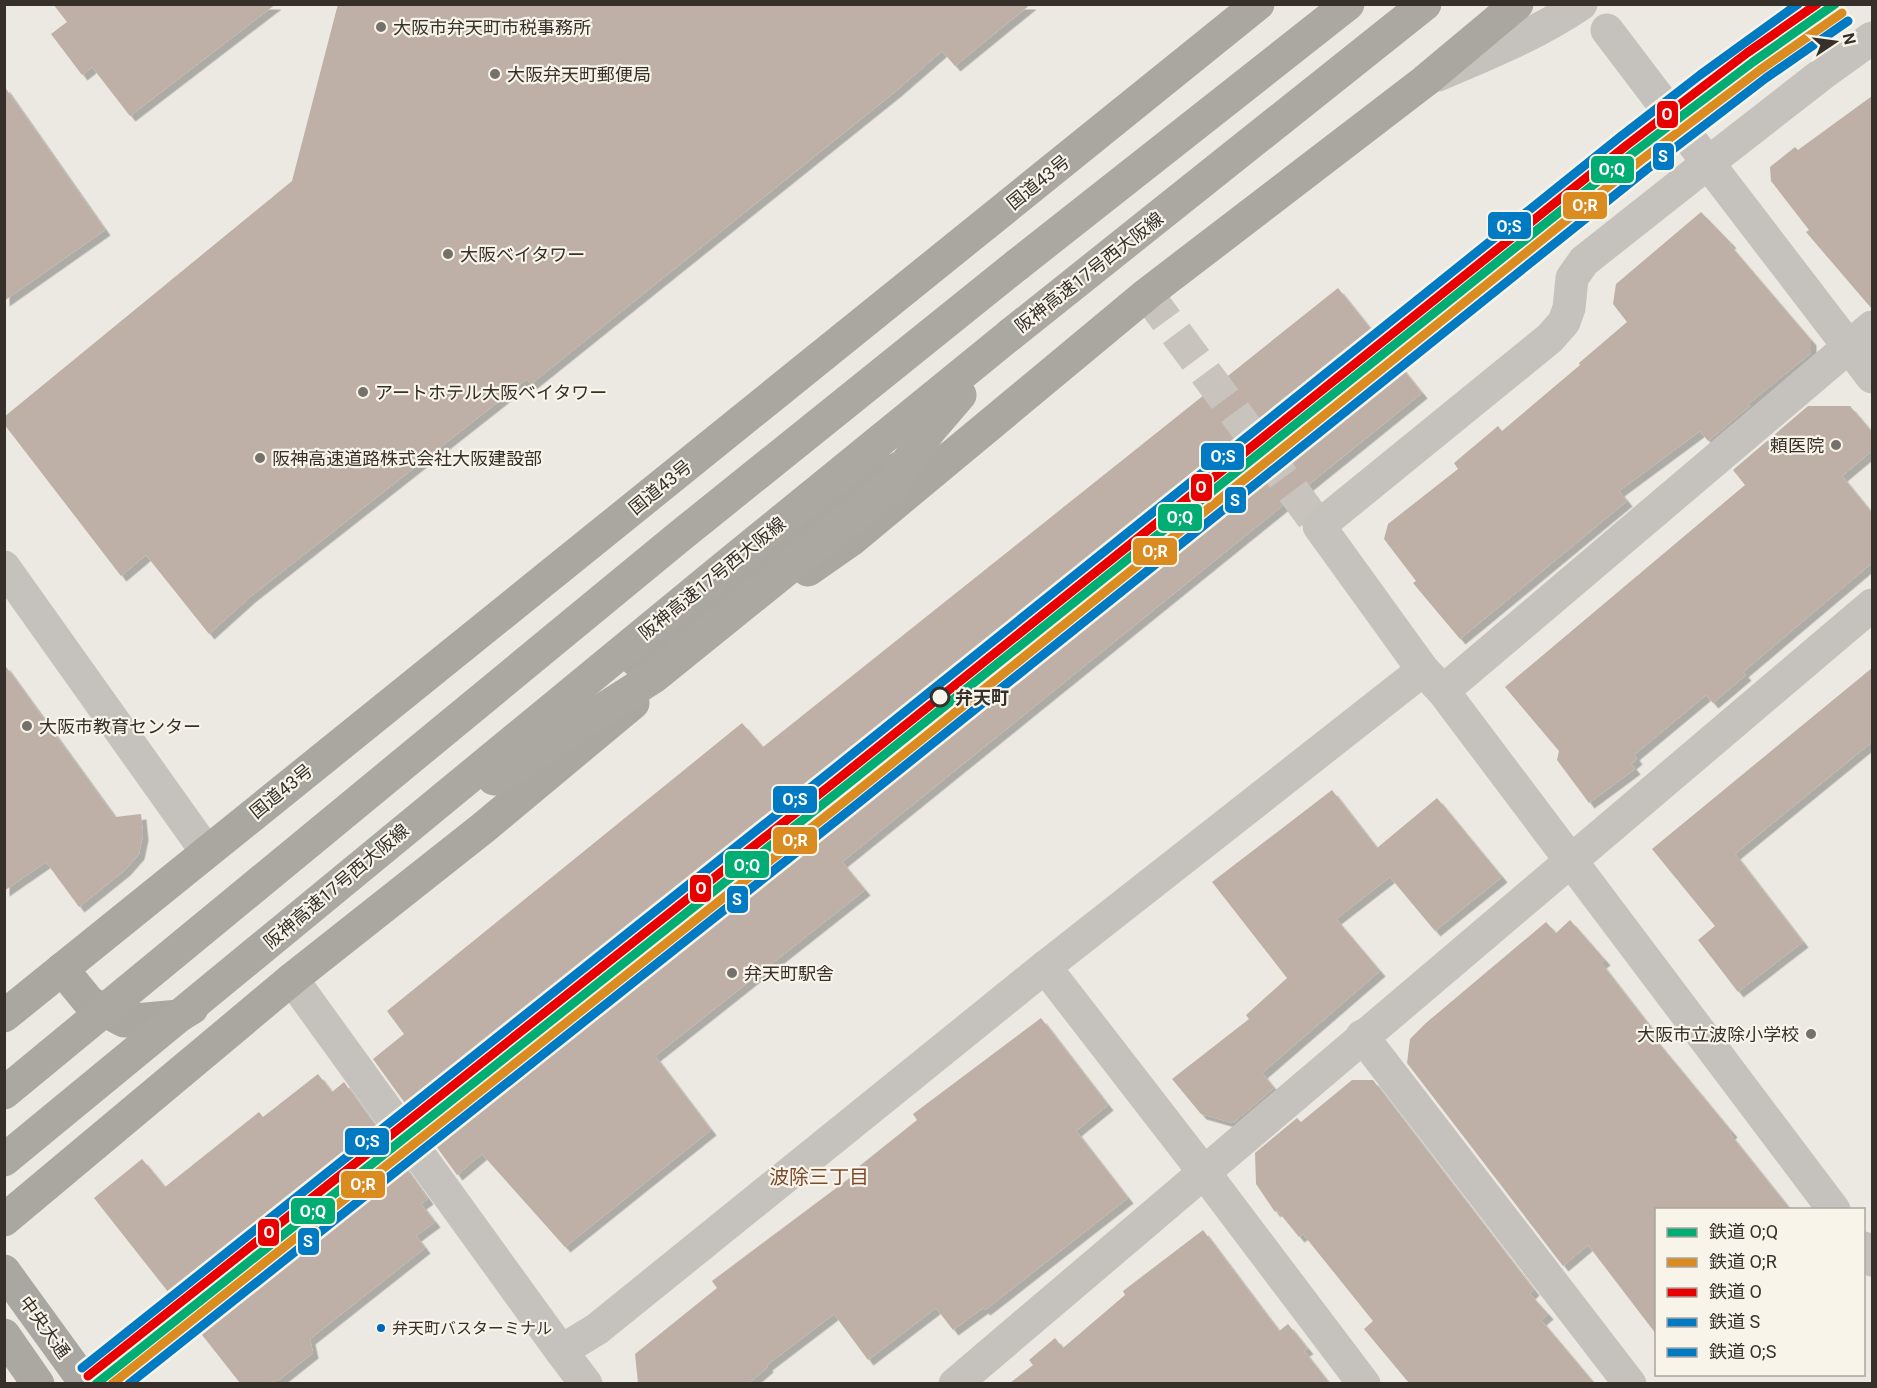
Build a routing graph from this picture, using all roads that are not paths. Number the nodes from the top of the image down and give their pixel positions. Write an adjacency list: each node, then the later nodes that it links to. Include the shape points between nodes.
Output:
1 (1258, 4): 16 (highway, 国道43号)
2 (1348, 4): 23 (highway, bridge, via 689,529)
3 (1425, 4): 24 (highway, 阪神高速17号西大阪線, bridge, via 1011,334 930,430 891,485 874,499 655,676 389,842)
4 (1517, 4): 8 (highway)
5 (1581, 4): 8 (street, via 1508,44)
6 (1606, 30): 9 (street)
7 (1872, 38): 9 (street)
8 (1425, 81): 12 (highway, via 1147,294)
9 (1708, 163): 10 (street); 15 (street, via 1584,261 1572,278 1564,322 1550,338 1319,526)
10 (1861, 337): 11 (street); 15 (street)
11 (1872, 377)
12 (982, 429): 19 (highway, via 854,489 596,691 247,976 179,1016 124,1021 89,1002); 20 (highway, via 851,540 686,660)
13 (4, 567): 16 (street)
14 (1872, 605): 17 (street)
15 (1433, 681): 17 (street); 18 (street)
16 (206, 851): 19 (highway, 国道43号)
17 (1571, 861): 22 (street); 26 (street)
18 (1045, 968): 25 (street); 30 (street, via 597,1329)
19 (62, 969): 21 (highway, 国道43号)
20 (292, 979): 27 (highway); 30 (street)
21 (4, 1016)
22 (1362, 1036): 25 (street); 36 (street)
23 (4, 1093)
24 (4, 1160)
25 (1203, 1171): 31 (street); 35 (street)
26 (1833, 1208)
27 (4, 1220)
28 (4, 1271): 33 (main road, 中央大通)
29 (4, 1335): 32 (highway)
30 (561, 1350): 34 (street)
31 (1355, 1380)
32 (38, 1383)
33 (86, 1383)
34 (586, 1383)
35 (954, 1383)
36 (1630, 1383)

